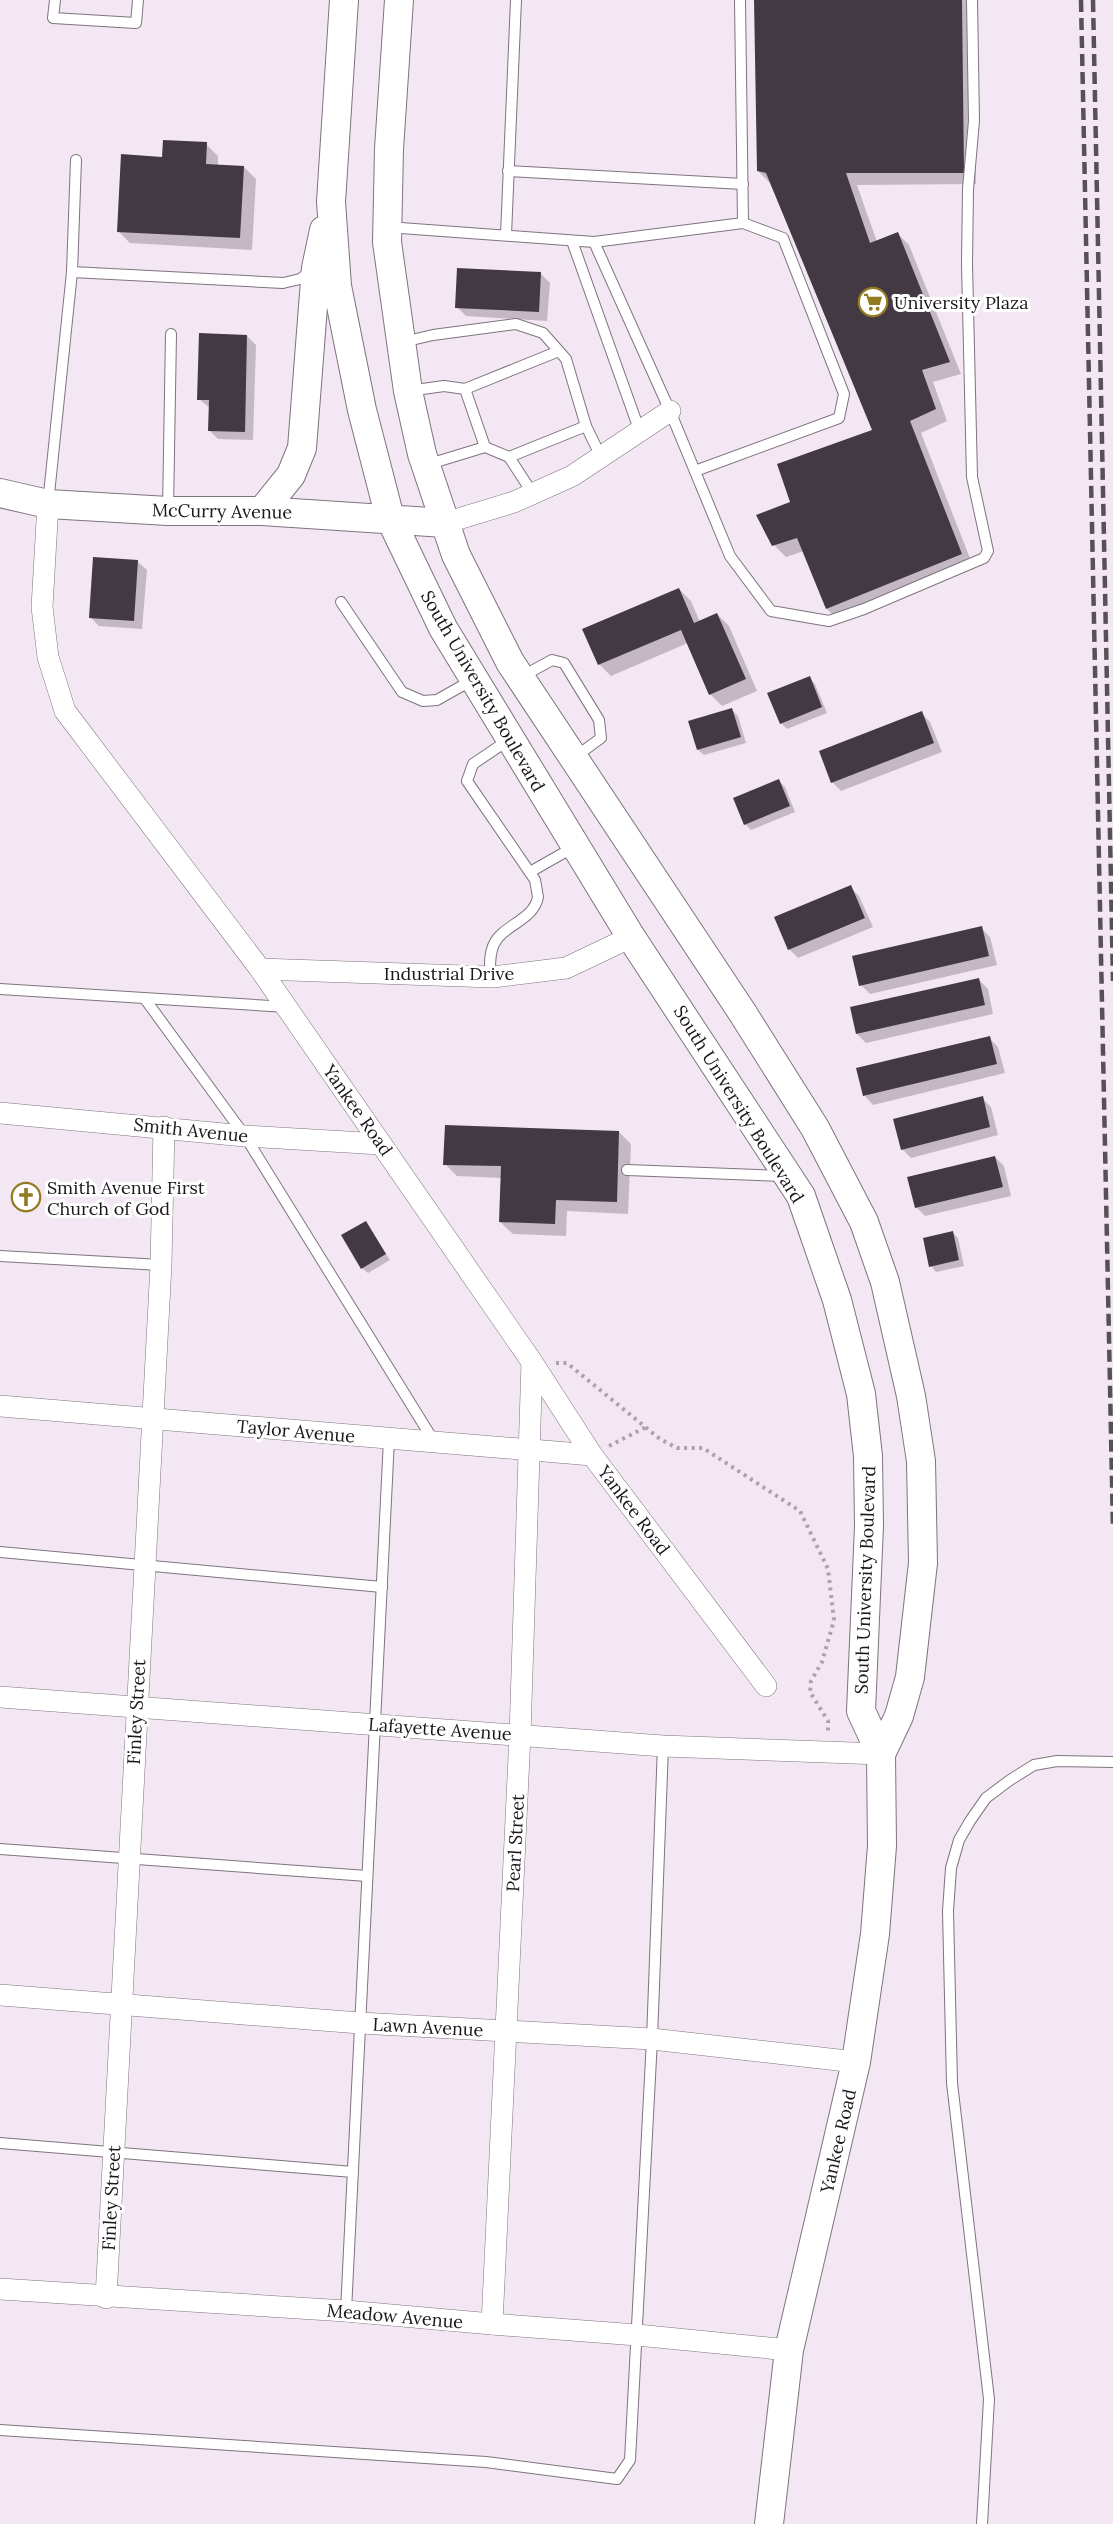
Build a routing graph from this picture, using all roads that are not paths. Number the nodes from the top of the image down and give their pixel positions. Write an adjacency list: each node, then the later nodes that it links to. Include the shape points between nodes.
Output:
1 (55, 0): 2 (lane, via 53,18 136,23)
2 (138, 0)
3 (344, 0): 11 (street, South University Boulevard)
4 (399, 0): 13 (street, South University Boulevard)
5 (516, 0): 9 (lane)
6 (740, 0): 10 (lane)
7 (972, 0): 31 (lane, via 974,121 968,189 967,287 972,477 988,551 984,558 829,621 771,611 730,556)
8 (76, 160): 18 (lane)
9 (508, 171): 10 (lane); 14 (lane)
10 (743, 184): 12 (lane)
11 (331, 202): 17 (street); 37 (street, South University Boulevard, via 338,286 348,341)
12 (743, 223): 16 (lane); 31 (lane, via 783,238 844,394 839,418)
13 (387, 227): 14 (lane); 20 (street, South University Boulevard)
14 (506, 236): 15 (lane)
15 (572, 241): 16 (lane); 26 (lane)
16 (594, 242): 24 (lane)
17 (316, 268): 18 (lane, via 300,279 283,283); 36 (street, via 302,448 291,475)
18 (72, 272): 34 (lane)
19 (171, 334): 35 (lane)
20 (400, 343): 21 (lane, via 516,324 543,333); 23 (street, South University Boulevard)
21 (559, 351): 22 (lane); 25 (lane, via 566,359)
22 (465, 389): 23 (lane, via 444,386); 27 (lane)
23 (408, 391): 30 (street, South University Boulevard)
24 (670, 411): 26 (street); 31 (lane)
25 (586, 426): 28 (lane); 29 (lane)
26 (640, 432): 29 (street)
27 (485, 447): 28 (lane); 30 (lane)
28 (508, 457): 33 (lane)
29 (601, 457): 33 (street)
30 (426, 465): 38 (street, South University Boulevard)
31 (695, 471)
32 (0, 493): 34 (street, McCurry Avenue)
33 (533, 494): 38 (street)
34 (48, 504): 35 (street, McCurry Avenue); 47 (street, Yankee Road, via 42,607 48,657 65,711)
35 (168, 511): 36 (street, McCurry Avenue)
36 (262, 511): 37 (street, McCurry Avenue)
37 (390, 518): 38 (street, McCurry Avenue); 41 (street, South University Boulevard, via 438,619)
38 (445, 523): 40 (street, South University Boulevard, via 456,555)
39 (340, 602): 41 (lane, via 402,692 423,701 437,700)
40 (520, 678): 43 (street, South University Boulevard); 43 (lane, via 552,660 564,663 599,720 601,738)
41 (474, 679): 42 (street, South University Boulevard)
42 (510, 739): 44 (street, South University Boulevard); 45 (lane, via 472,764 467,782)
43 (572, 759): 76 (street, South University Boulevard, via 815,1128 864,1222 885,1282 911,1396 921,1461 923,1563 910,1677 899,1716)
44 (576, 846): 45 (lane); 46 (street, South University Boulevard)
45 (530, 872): 48 (lane, via 537,885 538,902 497,939 491,950)
46 (631, 937): 48 (street, Industrial Drive, via 566,968); 57 (street, South University Boulevard)
47 (260, 969): 48 (street, Industrial Drive); 51 (street, Yankee Road)
48 (490, 977)
49 (0, 989): 50 (lane)
50 (145, 999): 51 (lane); 54 (lane)
51 (287, 1007): 55 (street, Yankee Road)
52 (0, 1113): 53 (street, Smith Avenue)
53 (164, 1127): 54 (street, Smith Avenue); 59 (street, Finley Street)
54 (245, 1136): 55 (street, Smith Avenue); 64 (lane)
55 (381, 1144): 60 (street, Yankee Road)
56 (627, 1170): 57 (lane)
57 (789, 1177): 76 (street, South University Boulevard, via 801,1196 837,1300 861,1394 868,1456 869,1526 861,1711)
58 (0, 1256): 59 (lane)
59 (161, 1265): 62 (street, Finley Street)
60 (532, 1362): 65 (street, Pearl Street); 66 (street, Yankee Road)
61 (0, 1406): 62 (street, Taylor Avenue)
62 (152, 1418): 63 (street, Taylor Avenue); 68 (street, Finley Street)
63 (389, 1439): 64 (street, Taylor Avenue); 69 (lane)
64 (435, 1443): 65 (street, Taylor Avenue)
65 (530, 1450): 66 (street, Taylor Avenue); 74 (street, Pearl Street)
66 (592, 1455): 70 (street, Yankee Road)
67 (0, 1552): 68 (lane)
68 (144, 1564): 69 (lane); 72 (street, Finley Street)
69 (382, 1587): 73 (lane)
70 (766, 1686)
71 (0, 1696): 72 (street, Lafayette Avenue)
72 (136, 1708): 73 (street, Lafayette Avenue); 79 (street, Finley Street)
73 (375, 1724): 74 (street, Lafayette Avenue); 80 (lane)
74 (520, 1735): 75 (street, Lafayette Avenue); 84 (street, Pearl Street)
75 (663, 1746): 76 (street, Lafayette Avenue); 85 (lane)
76 (881, 1754): 86 (street, Yankee Road, via 882,1846 876,1934)
77 (1113, 1762): 98 (lane, via 1057,1761 1034,1765 1010,1780 986,1798 970,1821 959,1840 951,1868 948,1911 952,2083 989,2399)
78 (0, 1849): 79 (lane)
79 (129, 1857): 80 (lane); 82 (street, Finley Street)
80 (367, 1876): 83 (lane)
81 (0, 1995): 82 (street, Lawn Avenue)
82 (122, 2005): 83 (street, Lawn Avenue); 88 (street, Finley Street)
83 (360, 2023): 84 (street, Lawn Avenue); 89 (lane)
84 (507, 2031): 85 (street, Lawn Avenue); 93 (street, Pearl Street)
85 (652, 2039): 86 (street, Lawn Avenue); 94 (lane)
86 (856, 2061): 95 (street, Yankee Road)
87 (0, 2143): 88 (lane)
88 (113, 2151): 89 (lane); 91 (street, Finley Street)
89 (353, 2172): 92 (lane)
90 (0, 2289): 91 (street, Meadow Avenue)
91 (106, 2298): 92 (street, Meadow Avenue)
92 (346, 2311): 93 (street, Meadow Avenue)
93 (492, 2324): 94 (street, Meadow Avenue)
94 (637, 2334): 95 (street, Meadow Avenue); 96 (lane, via 630,2460 617,2479 486,2462)
95 (789, 2350): 97 (street, Yankee Road)
96 (0, 2430)
97 (769, 2524)
98 (982, 2524)

